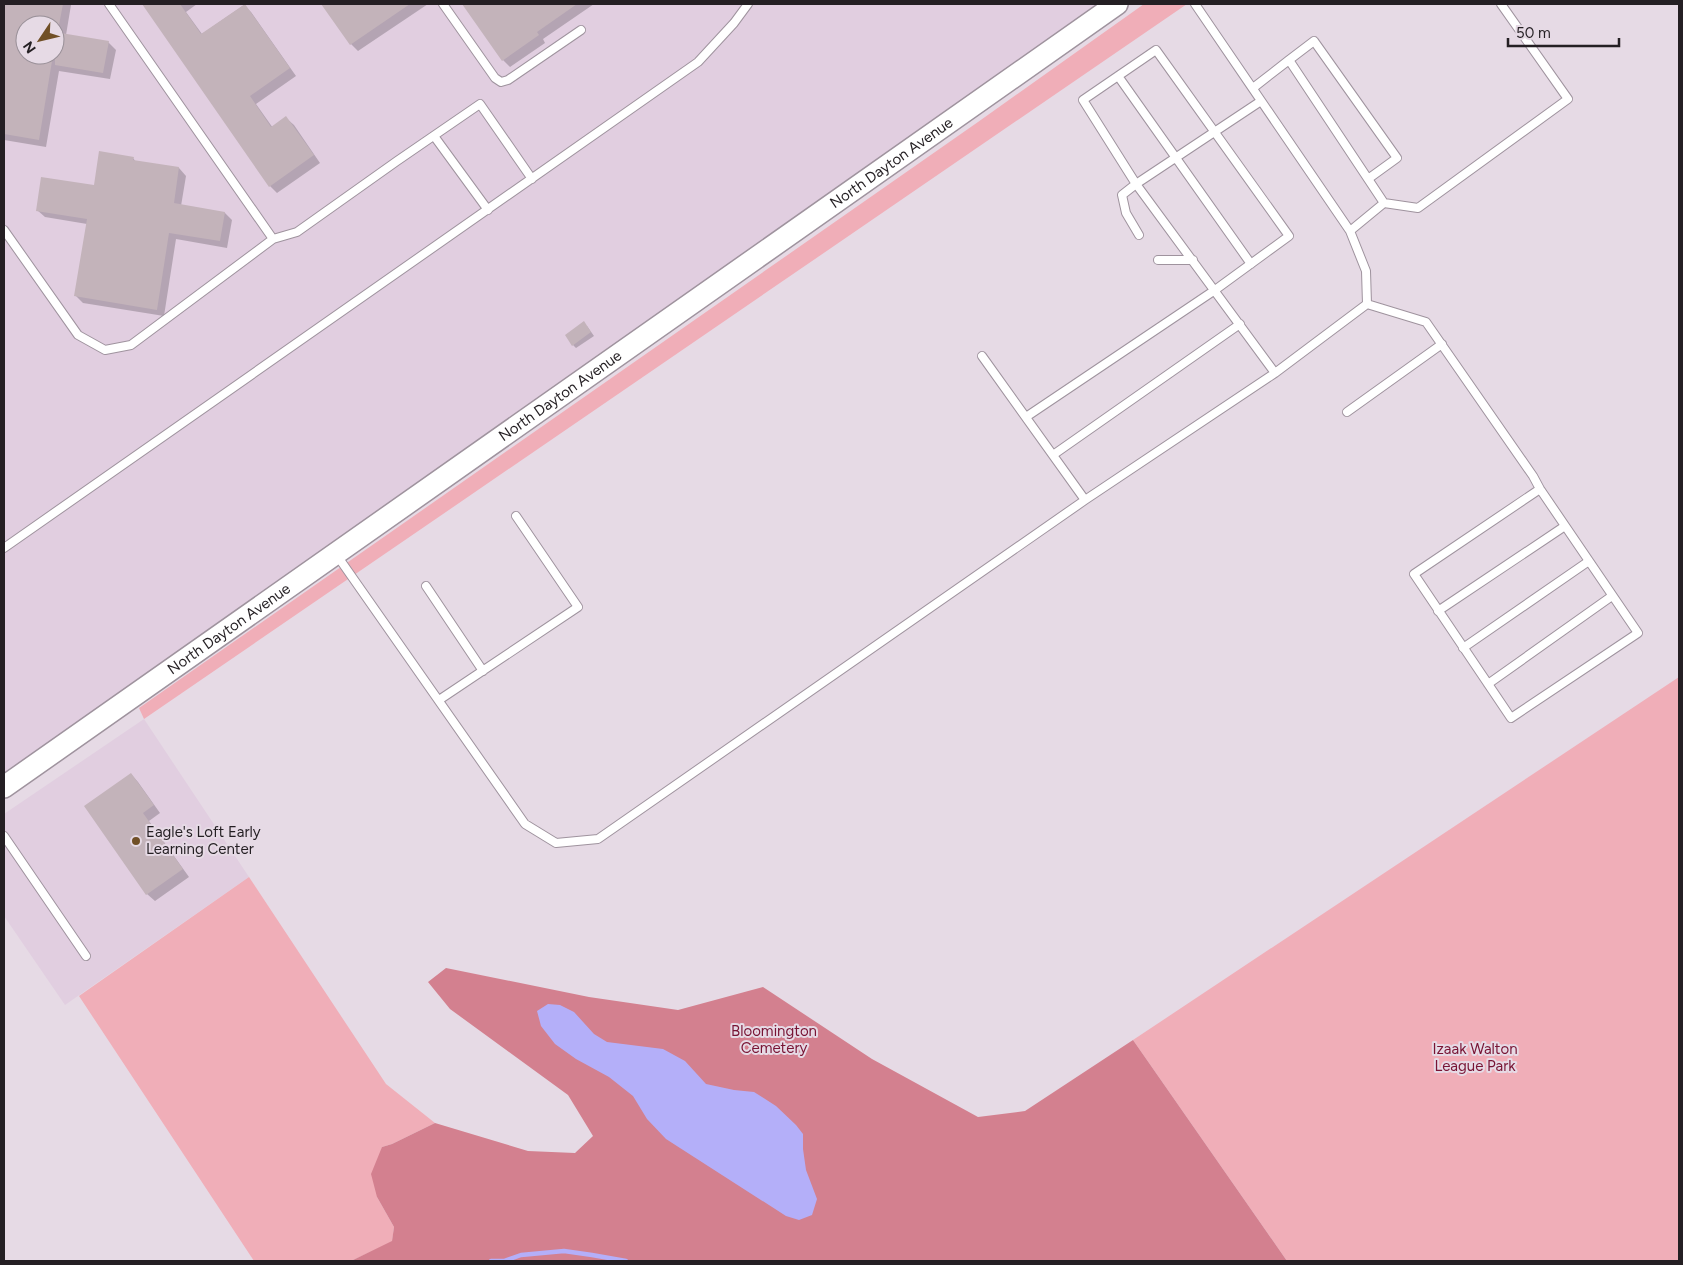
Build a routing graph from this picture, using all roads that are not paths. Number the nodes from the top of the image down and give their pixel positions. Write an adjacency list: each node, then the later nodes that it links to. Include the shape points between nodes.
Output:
1 (109, 4): 23 (lane)
2 (444, 4): 7 (lane, via 501,82)
3 (748, 4): 16 (lane, via 698,62)
4 (1117, 4): 41 (main road, North Dayton Avenue)
5 (1195, 4): 10 (lane)
6 (1501, 4): 18 (lane, via 1568,99 1418,208)
7 (582, 30)
8 (1289, 60): 10 (lane); 15 (lane); 15 (lane, via 1314,40 1397,158)
9 (1118, 76): 12 (lane, via 1156,50); 14 (lane); 17 (lane, via 1083,100)
10 (1253, 88): 11 (lane)
11 (1261, 101): 12 (lane); 21 (lane)
12 (1214, 132): 14 (lane); 26 (lane, via 1289,236)
13 (434, 136): 16 (lane, via 480,104); 19 (lane); 23 (lane, via 297,232)
14 (1176, 157): 17 (lane); 26 (lane)
15 (1368, 178): 18 (lane)
16 (532, 179): 19 (lane)
17 (1136, 184): 22 (lane, via 1122,195 1126,213); 25 (lane)
18 (1384, 203): 21 (lane)
19 (488, 210): 40 (lane)
20 (4, 230): 23 (lane, via 78,335 105,350 131,345)
21 (1350, 231): 28 (lane, via 1366,270)
22 (1139, 234)
23 (273, 239)
24 (1158, 260): 25 (lane)
25 (1193, 260): 27 (lane)
26 (1251, 264): 27 (lane)
27 (1215, 290): 29 (lane); 34 (lane)
28 (1366, 304): 30 (lane, via 1426,322); 32 (lane)
29 (1240, 324): 32 (lane); 35 (lane)
30 (1442, 344): 33 (lane); 36 (lane)
31 (982, 356): 34 (lane)
32 (1276, 373): 37 (lane)
33 (1347, 412)
34 (1026, 417): 35 (lane)
35 (1053, 454): 37 (lane)
36 (1540, 489): 39 (lane); 45 (lane, via 1414,574)
37 (1085, 500): 49 (lane, via 598,839 556,843 525,824)
38 (516, 516): 47 (lane, via 578,607)
39 (1565, 526): 42 (lane); 45 (lane)
40 (4, 548)
41 (336, 553): 49 (lane); 50 (main road, North Dayton Avenue)
42 (1589, 561): 44 (lane); 46 (lane)
43 (426, 586): 47 (lane)
44 (1612, 596): 48 (lane); 48 (lane, via 1638,633 1510,718)
45 (1438, 611): 46 (lane)
46 (1464, 648): 48 (lane)
47 (483, 671): 49 (lane)
48 (1488, 684)
49 (440, 700)
50 (4, 787)
51 (4, 836): 52 (lane)
52 (86, 956)

